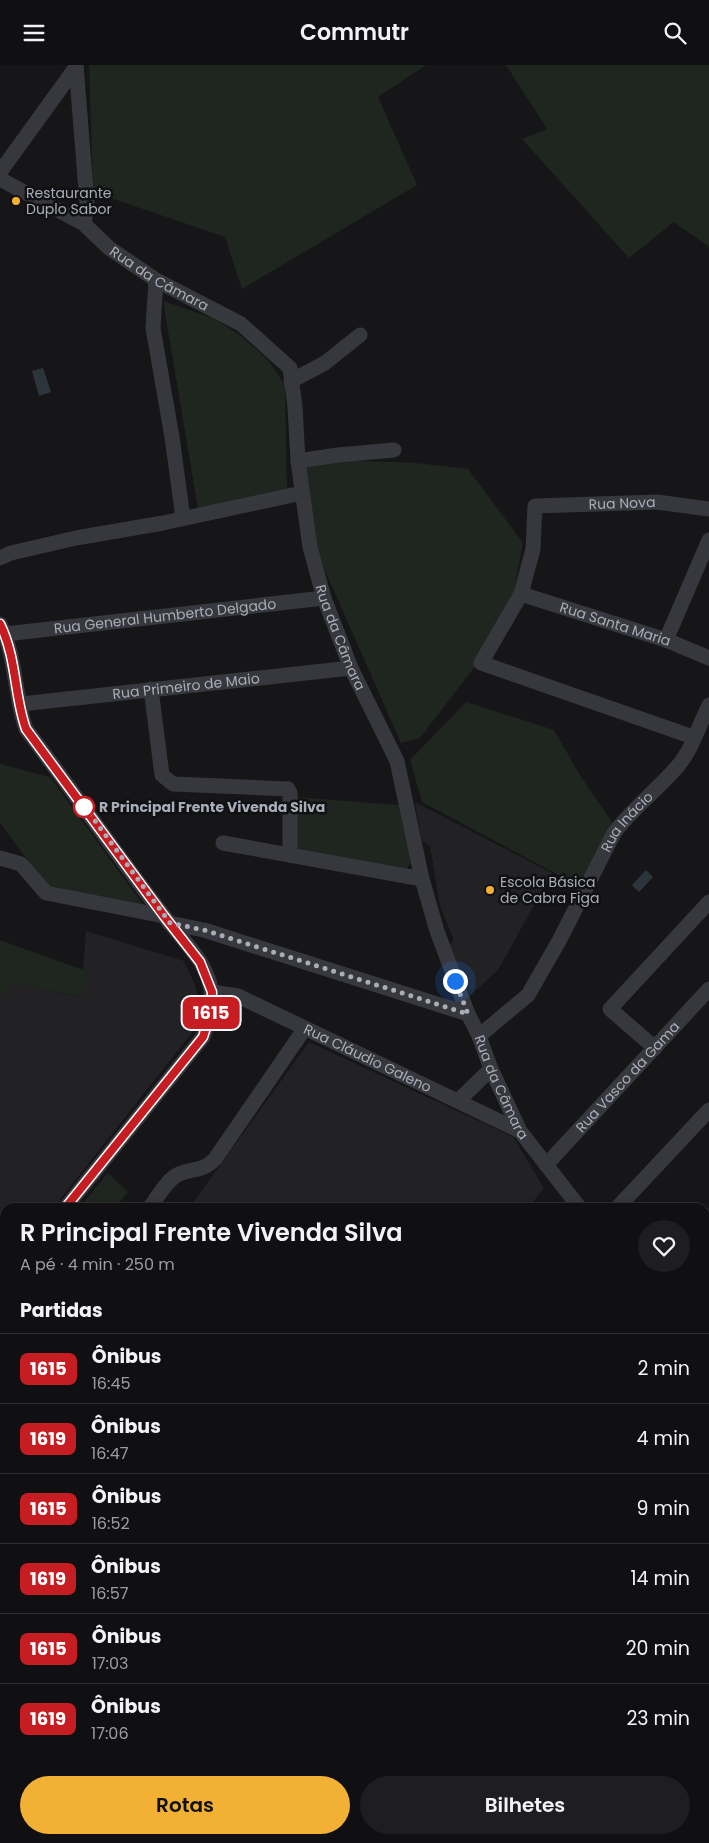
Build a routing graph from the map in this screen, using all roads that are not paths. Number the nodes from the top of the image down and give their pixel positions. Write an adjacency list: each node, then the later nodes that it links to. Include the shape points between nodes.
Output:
1 (76, 66): 2 (street); 4 (street, via 87,203)
2 (0, 172)
3 (0, 179): 4 (street, Rua da Câmara)
4 (84, 224): 5 (street, Rua da Câmara, via 109,248)
5 (156, 280): 7 (street, Rua da Câmara, via 241,324 290,368); 12 (street, via 153,328)
6 (360, 335): 7 (street, via 326,363)
7 (291, 381): 9 (street, Rua da Câmara)
8 (394, 450): 9 (street)
9 (298, 461): 10 (street, Rua da Câmara)
10 (302, 493): 12 (street); 16 (street, Rua da Câmara, via 310,547)
11 (709, 509): 15 (street, Rua Nova, via 657,502 535,506 533,549)
12 (183, 519): 14 (street, via 76,538)
13 (709, 540): 18 (street)
14 (0, 558)
15 (521, 594): 18 (street, Rua Santa Maria); 24 (street, via 481,663)
16 (324, 598): 17 (street, Rua General Humberto Delgado); 20 (street, Rua da Câmara)
17 (3, 629): 22 (street)
18 (666, 640): 19 (street, Rua Santa Maria)
19 (709, 658)
20 (351, 668): 21 (street, Rua Primeiro de Maio); 28 (street, Rua da Câmara, via 397,761)
21 (151, 689): 22 (street, Rua Primeiro de Maio); 26 (street, via 162,775 173,784 288,789)
22 (21, 704): 30 (street, via 26,729)
23 (709, 705): 24 (street, Rua Inácio)
24 (694, 737): 35 (street, Rua Inácio, via 678,766 614,833 528,995)
25 (223, 843): 26 (street)
26 (290, 855): 28 (street)
27 (0, 858): 30 (street, via 21,864 46,893)
28 (422, 879): 33 (street, Rua da Câmara, via 437,931)
29 (709, 902): 36 (street, via 610,1009)
30 (167, 920): 32 (street, via 200,962); 33 (street)
31 (709, 989): 36 (street, Rua Vasco da Gama)
32 (212, 992): 34 (street, Rua Cláudio Galeno, via 238,996); 42 (street, via 211,1012 203,1037)
33 (468, 1014): 35 (street, Rua da Câmara)
34 (305, 1028): 38 (street, Rua Cláudio Galeno); 43 (street, via 215,1159 201,1169 178,1174)
35 (479, 1036): 37 (street, Rua da Câmara)
36 (655, 1048): 41 (street, Rua Vasco da Gama)
37 (491, 1069): 38 (street); 40 (street, Rua da Câmara)
38 (459, 1100): 40 (street, Rua Cláudio Galeno)
39 (709, 1110): 45 (street)
40 (520, 1131): 41 (street, Rua da Câmara)
41 (546, 1165): 44 (street, Rua da Câmara)
42 (69, 1203)
43 (153, 1203)
44 (572, 1203)
45 (622, 1203)

